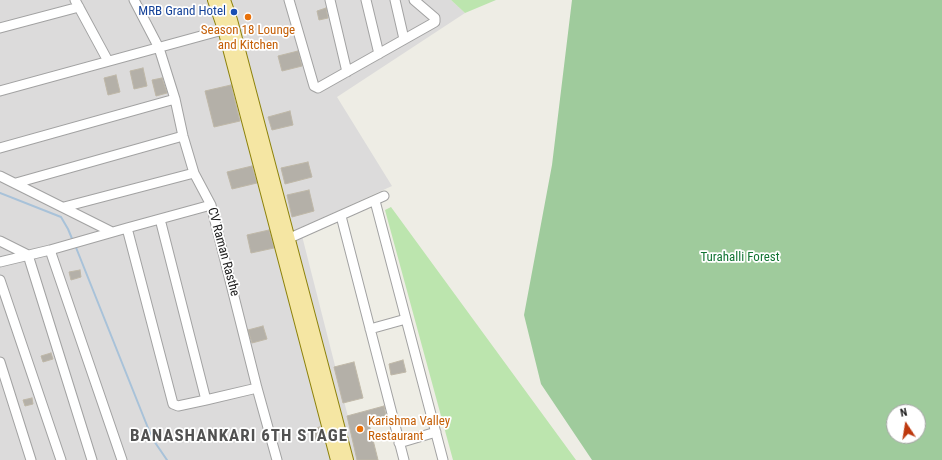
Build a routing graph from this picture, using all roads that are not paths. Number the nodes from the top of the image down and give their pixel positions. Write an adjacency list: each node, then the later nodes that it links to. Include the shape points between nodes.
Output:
1 (134, 0): 13 (street, CV Raman Rasthe)
2 (214, 0): 11 (main road)
3 (224, 0): 11 (main road)
4 (289, 0): 16 (street, via 315,87 319,88)
5 (330, 0): 16 (street)
6 (366, 0): 14 (street)
7 (395, 0): 12 (street)
8 (414, 0): 12 (street, via 435,18 435,21)
9 (77, 4): 10 (street); 15 (street)
10 (0, 28)
11 (228, 28): 13 (street); 33 (main road)
12 (404, 39): 14 (street)
13 (160, 48): 15 (street); 18 (street, CV Raman Rasthe)
14 (379, 54): 16 (street)
15 (108, 61): 17 (street)
16 (347, 72)
17 (0, 91)
18 (175, 99): 19 (street, CV Raman Rasthe); 20 (street)
19 (183, 136): 21 (street, CV Raman Rasthe); 23 (street)
20 (0, 148)
21 (194, 173): 26 (street, CV Raman Rasthe); 27 (street)
22 (0, 176): 23 (street)
23 (16, 184): 27 (street)
24 (384, 196): 25 (street)
25 (375, 201): 28 (street); 38 (street)
26 (211, 205): 29 (street); 41 (street, CV Raman Rasthe)
27 (64, 207): 31 (street)
28 (341, 216): 33 (street); 39 (street)
29 (160, 219): 30 (street); 42 (street)
30 (127, 228): 31 (street); 42 (street, via 173,403 178,406)
31 (112, 232): 34 (street)
32 (0, 241): 35 (street)
33 (284, 241): 50 (main road); 51 (main road)
34 (50, 250): 35 (street); 48 (street)
35 (28, 255): 36 (street); 47 (street)
36 (0, 262)
37 (0, 280): 46 (street)
38 (406, 319): 39 (street); 43 (street)
39 (370, 328): 44 (street)
40 (0, 362): 45 (street)
41 (257, 388): 42 (street); 49 (street, CV Raman Rasthe)
42 (206, 400)
43 (436, 432): 44 (street); 53 (street)
44 (399, 443): 52 (street)
45 (31, 460)
46 (61, 460)
47 (92, 460)
48 (122, 460)
49 (277, 460)
50 (337, 460)
51 (346, 460)
52 (404, 460)
53 (443, 460)

